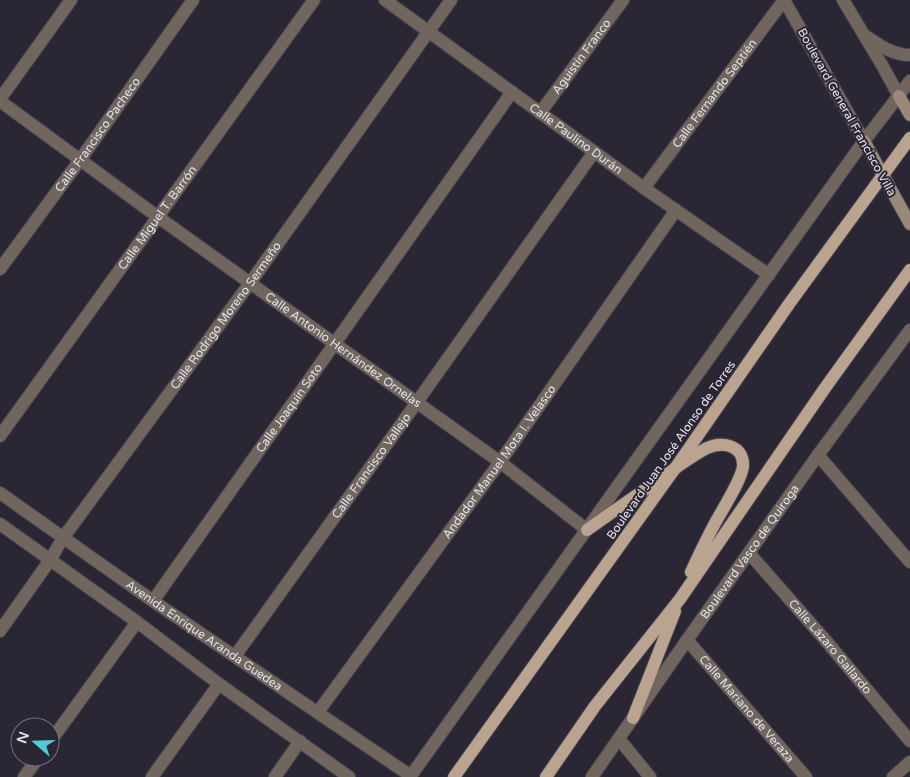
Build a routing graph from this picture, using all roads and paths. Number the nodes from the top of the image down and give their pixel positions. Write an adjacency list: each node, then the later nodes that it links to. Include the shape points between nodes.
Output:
1 (71, 0): 15 (street)
2 (193, 0): 21 (street, Calle Francisco Pacheco)
3 (314, 0): 25 (street, Calle Miguel T. Barrón)
4 (385, 0): 9 (street, Calle Paulino Durán)
5 (451, 0): 9 (street, Calle Rodrigo Moreno Sermeño)
6 (623, 0): 16 (street, Aguistín Franco)
7 (784, 0): 19 (street, Boulevard General Francisco Villa); 23 (street, Calle Fernando Septién)
8 (843, 0): 10 (street)
9 (429, 31): 13 (street, Calle Paulino Durán); 30 (street, Calle Rodrigo Moreno Sermeño)
10 (865, 36): 11 (street, via 891,52); 14 (street)
11 (910, 55)
12 (910, 81): 14 (street)
13 (512, 92): 16 (street, Calle Paulino Durán); 32 (street, Calle Joaquín Soto)
14 (899, 96): 17 (main road); 19 (street)
15 (0, 100): 21 (street, Calle Antonio Hernández Ornelas)
16 (540, 113): 20 (street, Calle Paulino Durán)
17 (910, 115)
18 (910, 138): 22 (main road, Boulevard Juan José Alonso de Torres)
19 (864, 142): 22 (main road, Boulevard General Francisco Villa); 29 (street)
20 (594, 152): 23 (street, Calle Paulino Durán); 33 (street, Calle Francisco Vallejo)
21 (80, 160): 25 (street, Calle Antonio Hernández Ornelas); 27 (street, Calle Francisco Pacheco)
22 (883, 176): 26 (main road, Boulevard General Francisco Villa); 37 (main road, Boulevard Juan José Alonso de Torres)
23 (644, 188): 24 (street, Calle Paulino Durán)
24 (676, 210): 29 (street, Calle Paulino Durán); 36 (street, Andador Manuel Mota I. Velasco)
25 (158, 217): 30 (street, Calle Antonio Hernández Ornelas); 34 (street, Calle Miguel T. Barrón)
26 (910, 224)
27 (0, 269)
28 (910, 270): 45 (main road)
29 (769, 275): 40 (street)
30 (250, 283): 32 (street, Calle Antonio Hernández Ornelas); 41 (street, Calle Rodrigo Moreno Sermeño)
31 (910, 330): 35 (street, Boulevard Vasco de Quiroga)
32 (334, 343): 33 (street, Calle Antonio Hernández Ornelas); 46 (street, Calle Joaquín Soto)
33 (417, 402): 36 (street, Calle Antonio Hernández Ornelas); 50 (street, Calle Francisco Vallejo)
34 (0, 436)
35 (818, 455): 42 (street, Boulevard Vasco de Quiroga); 44 (street)
36 (500, 462): 40 (street, Calle Antonio Hernández Ornelas); 52 (street, Andador Manuel Mota I. Velasco)
37 (676, 467): 40 (main road); 45 (main road, via 708,448 724,445 738,450 743,466); 63 (main road, Boulevard Juan José Alonso de Torres)
38 (0, 493): 41 (street, Avenida Enrique Aranda Guedea)
39 (0, 524): 43 (street)
40 (587, 530): 59 (street)
41 (63, 538): 43 (street, Calle Rodrigo Moreno Sermeño); 46 (street, Avenida Enrique Aranda Guedea)
42 (749, 553): 49 (street, Boulevard Vasco de Quiroga); 57 (street, Calle Lázaro Gallardo)
43 (50, 560): 47 (street); 48 (street, Calle Rodrigo Moreno Sermeño)
44 (910, 562)
45 (680, 599): 53 (main road); 64 (main road, via 595,706)
46 (153, 601): 50 (street, Avenida Enrique Aranda Guedea)
47 (137, 622): 51 (street); 54 (street)
48 (0, 631)
49 (687, 640): 53 (street, Boulevard Vasco de Quiroga); 67 (street, Calle Mariano de Veraza)
50 (235, 656): 52 (street, Avenida Enrique Aranda Guedea)
51 (219, 684): 56 (street); 60 (street)
52 (318, 712): 59 (street, Avenida Enrique Aranda Guedea)
53 (633, 718): 55 (street, Boulevard Vasco de Quiroga)
54 (60, 728)
55 (619, 739): 65 (street, Boulevard Vasco de Quiroga); 66 (street)
56 (300, 741): 61 (street); 62 (street)
57 (910, 741)
58 (910, 762): 68 (street)
59 (410, 776)
60 (152, 777)
61 (274, 777)
62 (348, 777)
63 (454, 777)
64 (546, 777)
65 (592, 777)
66 (650, 777)
67 (806, 777)
68 (893, 777)

